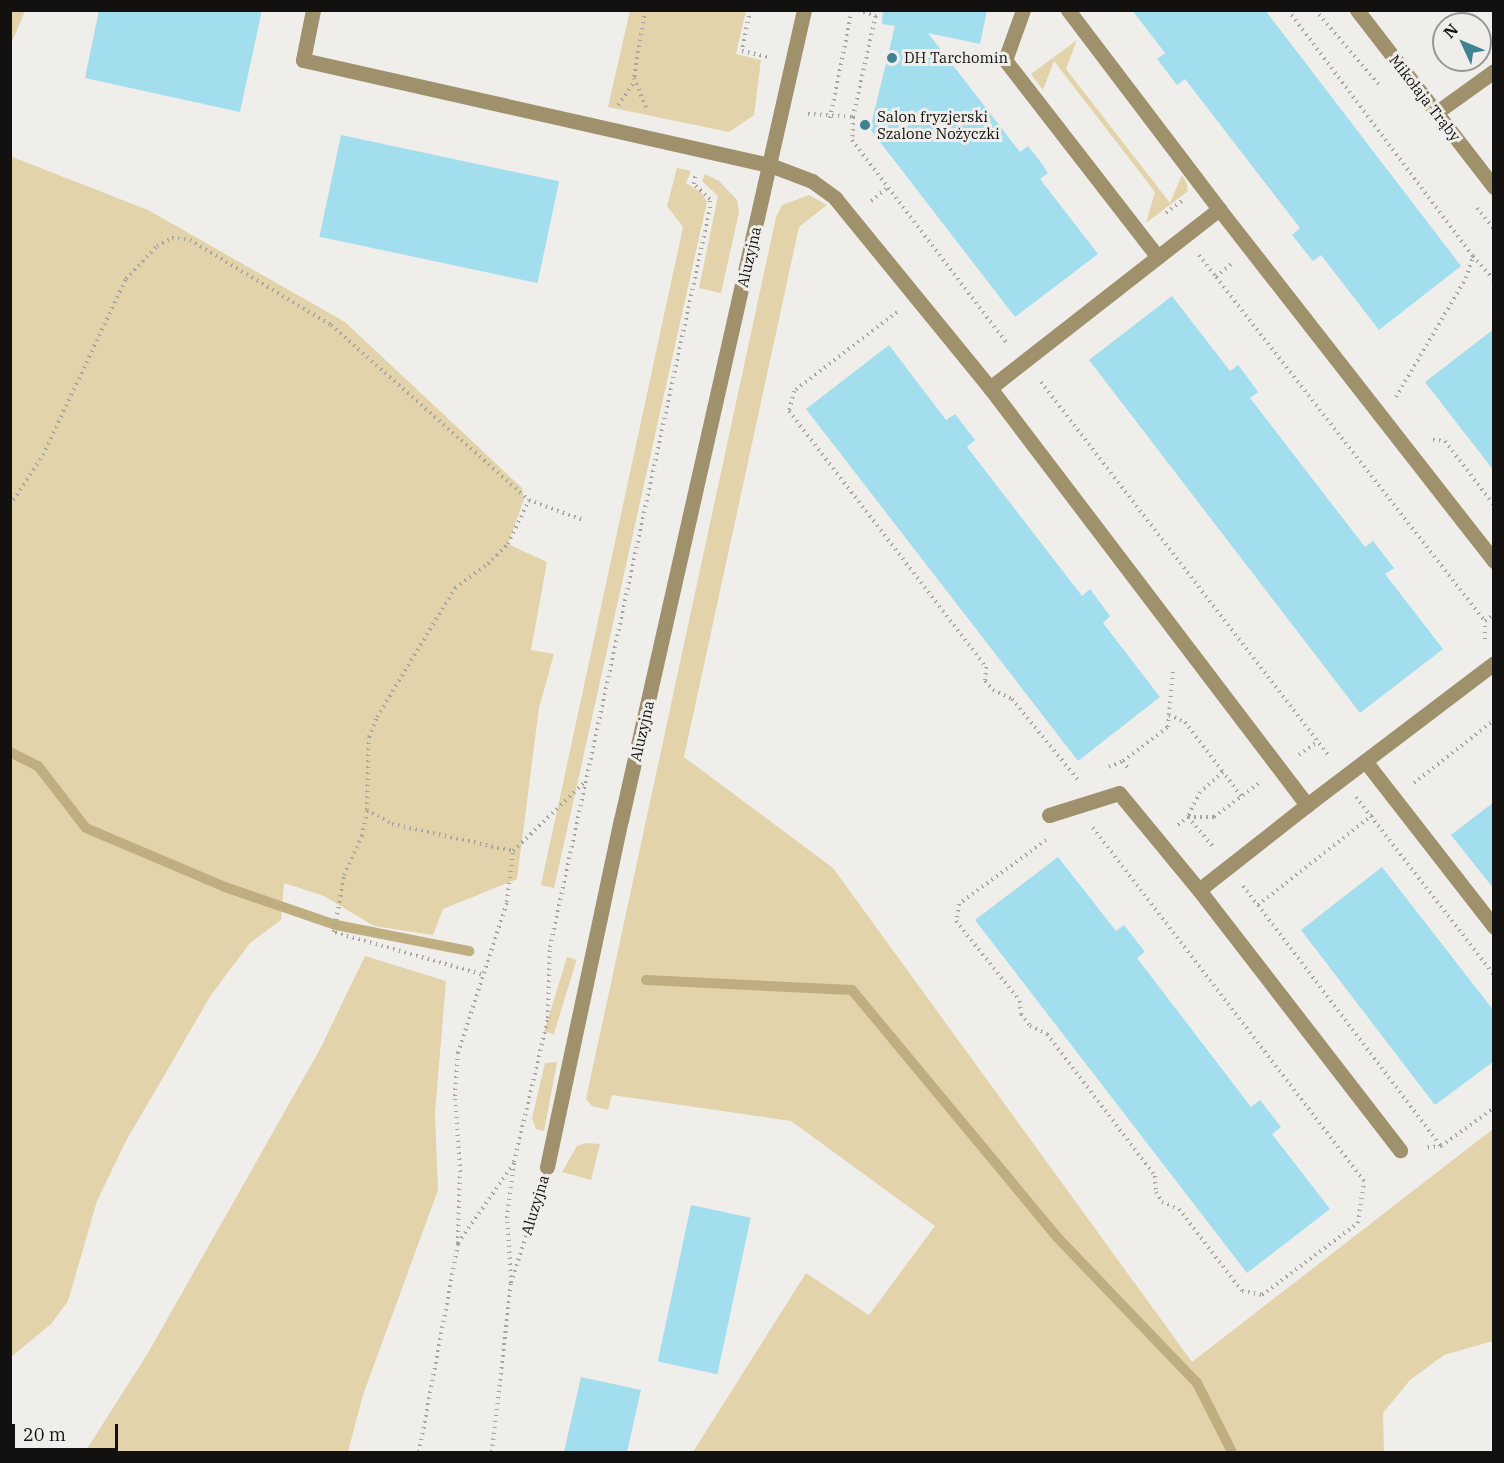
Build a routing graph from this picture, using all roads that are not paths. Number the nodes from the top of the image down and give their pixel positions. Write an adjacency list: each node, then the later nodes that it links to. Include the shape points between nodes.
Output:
1 (313, 10): 8 (street, via 303,60)
2 (804, 10): 8 (street, Aluzyjna)
3 (1023, 10): 11 (street, via 1005,60)
4 (1068, 10): 10 (street)
5 (1357, 10): 7 (street, Mikołaja Trąby)
6 (1494, 71): 7 (street)
7 (1437, 112): 9 (street, Mikołaja Trąby)
8 (770, 165): 12 (street, via 812,181 835,198); 21 (street, Aluzyjna, via 621,820)
9 (1494, 187)
10 (1219, 209): 11 (street); 13 (street)
11 (1158, 257): 12 (street)
12 (990, 388): 16 (street)
13 (1494, 561)
14 (1494, 663): 15 (street)
15 (1365, 761): 16 (street); 19 (street)
16 (1307, 805): 18 (street)
17 (1049, 814): 18 (street, via 1119,793)
18 (1199, 890): 20 (street)
19 (1494, 927)
20 (1400, 1149)
21 (548, 1167)

